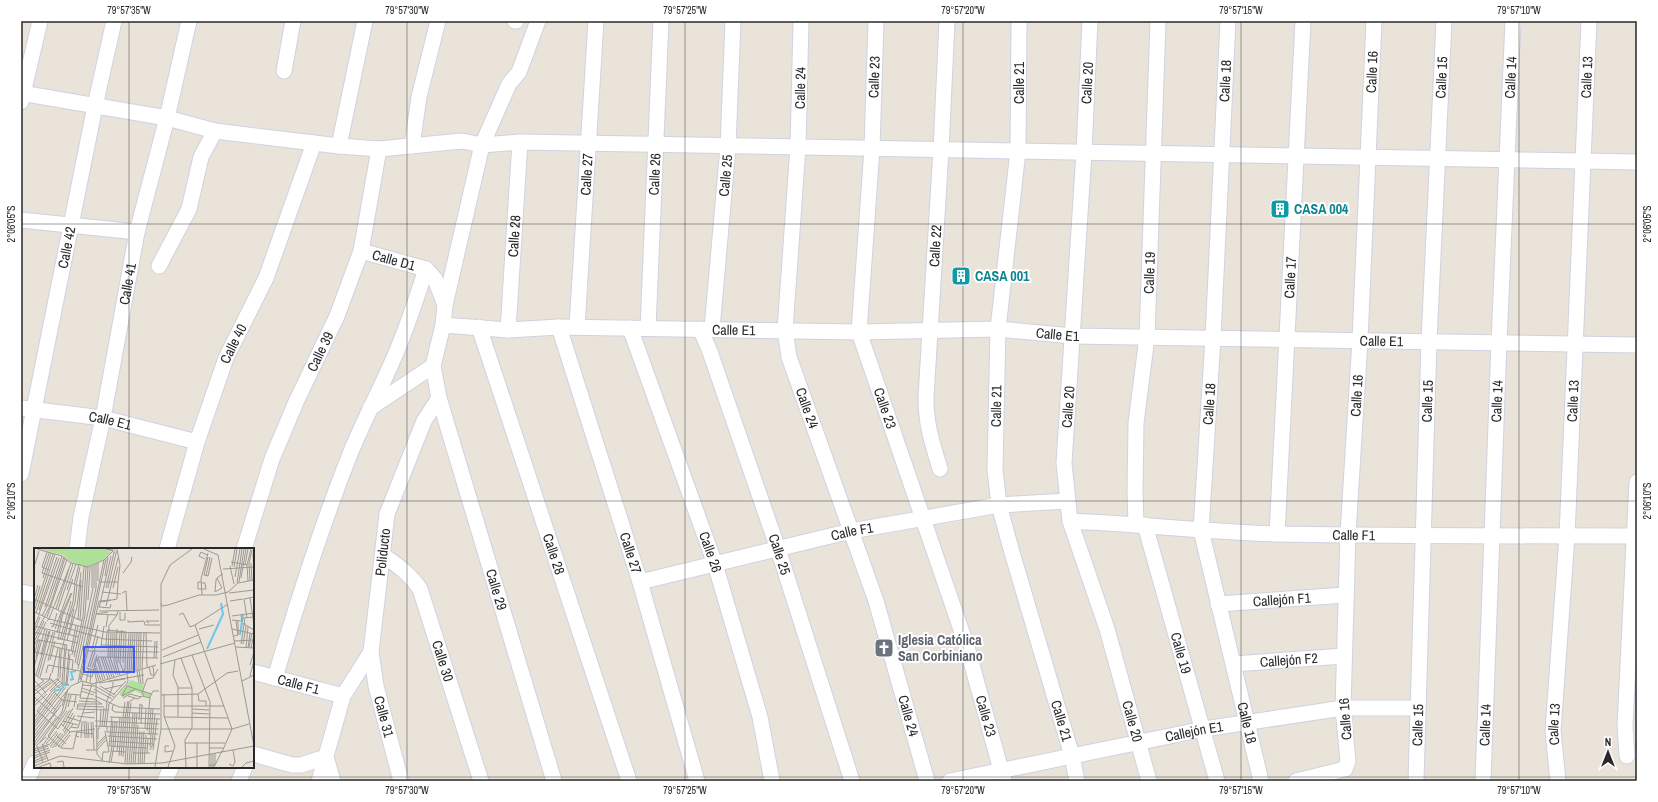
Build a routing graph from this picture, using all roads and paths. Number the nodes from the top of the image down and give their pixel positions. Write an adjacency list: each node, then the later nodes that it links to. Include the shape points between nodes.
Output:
1 (40, 21): 24 (street)
2 (114, 21): 25 (street, Calle 42)
3 (189, 21): 26 (street, Calle 41)
4 (293, 21): 23 (street)
5 (365, 21): 33 (street)
6 (438, 21): 34 (street, via 419,97)
7 (538, 21): 31 (street, via 521,67 509,84)
8 (596, 21): 30 (street, Calle 27)
9 (662, 21): 32 (street, Calle 26)
10 (732, 21): 35 (street, Calle 25)
11 (801, 21): 36 (street, Calle 24)
12 (876, 21): 37 (street, Calle 23)
13 (947, 21): 39 (street, Calle 22)
14 (1019, 21): 40 (street, Calle 21)
15 (1090, 21): 41 (street, Calle 20)
16 (1158, 21): 42 (street, Calle 19)
17 (1228, 21): 43 (street, Calle 18)
18 (1303, 21): 44 (street, Calle 17)
19 (1374, 21): 45 (street, Calle 16)
20 (1444, 21): 46 (street, Calle 15)
21 (1513, 21): 47 (street, Calle 14)
22 (1589, 21): 48 (street, Calle 13)
23 (284, 71)
24 (22, 96): 25 (street)
25 (95, 106): 26 (street); 51 (street, Calle 42)
26 (167, 118): 27 (street); 52 (street, Calle 41)
27 (215, 131): 29 (street); 54 (street, via 201,157 189,209)
28 (520, 142): 30 (street); 31 (street); 65 (street, Calle 28)
29 (314, 143): 33 (street); 83 (street, Calle 40, via 266,278 228,352)
30 (589, 144): 32 (street); 60 (street, Calle 27)
31 (482, 145): 34 (street, via 462,142); 56 (street)
32 (656, 145): 35 (street); 62 (street, Calle 26)
33 (339, 146): 38 (street)
34 (412, 146): 38 (street)
35 (728, 147): 36 (street); 63 (street, Calle 25)
36 (798, 147): 37 (street); 66 (street, Calle 24)
37 (872, 148): 39 (street); 68 (street, Calle 23)
38 (379, 149): 53 (street, Calle 39)
39 (941, 150): 40 (street); 67 (street, Calle 22)
40 (1018, 151): 41 (street); 64 (street, Calle 21)
41 (1084, 152): 42 (street); 69 (street, Calle 20)
42 (1153, 153): 43 (street); 70 (street, Calle 19)
43 (1222, 154): 44 (street); 71 (street, Calle 18)
44 (1296, 156): 45 (street); 72 (street, Calle 17)
45 (1368, 157): 46 (street); 73 (street, Calle 16)
46 (1438, 158): 47 (street); 74 (street, Calle 15)
47 (1507, 159): 48 (street); 75 (street, Calle 14)
48 (1584, 161): 49 (street); 76 (street, Calle 13)
49 (1637, 162)
50 (21, 220): 51 (street)
51 (71, 225): 52 (street); 80 (street, Calle 42)
52 (137, 232): 82 (street, Calle 41)
53 (360, 251): 55 (street, Calle D1); 102 (street, Calle 39, via 337,316 272,459)
54 (159, 266)
55 (426, 269): 56 (street, Calle D1, via 435,278); 81 (street, via 393,361)
56 (445, 305): 57 (street, Calle D1)
57 (443, 325): 58 (street); 78 (street)
58 (479, 327): 65 (street, Calle E1); 138 (street, Calle 28)
59 (559, 327): 60 (street, Calle E1); 65 (street, Calle E1); 106 (street, Calle 27)
60 (577, 327): 61 (street, Calle E1)
61 (630, 328): 62 (street, Calle E1); 105 (street, Calle 26)
62 (648, 328): 63 (street, Calle E1)
63 (706, 329): 66 (street, Calle E1); 103 (street, Calle 25, via 709,349)
64 (998, 329): 67 (street, Calle E1); 69 (street, Calle E1); 88 (street, Calle 21, via 995,470)
65 (508, 330)
66 (786, 330): 68 (street, Calle E1); 93 (street, Calle 24, via 789,357)
67 (931, 330): 68 (street, Calle E1); 84 (street, Calle 22, via 926,418)
68 (859, 332): 89 (street, Calle 23)
69 (1073, 336): 70 (street, Calle E1); 87 (street, Calle 20, via 1064,463)
70 (1146, 337): 71 (street, Calle E1); 91 (street, Calle 19, via 1136,423 1135,492)
71 (1213, 338): 72 (street, Calle E1); 92 (street, Calle 18)
72 (1287, 339): 73 (street, Calle E1); 94 (street, Calle 17)
73 (1360, 340): 74 (street, Calle E1); 95 (street, Calle 16)
74 (1429, 341): 75 (street, Calle E1); 96 (street, Calle 15)
75 (1499, 342): 76 (street, Calle E1); 97 (street, Calle 14)
76 (1576, 344): 77 (street, Calle E1); 98 (street, Calle 13)
77 (1637, 345)
78 (433, 366): 79 (street); 81 (street)
79 (439, 398): 104 (street, Poliducto, via 424,421 387,514); 137 (street, Calle 29)
80 (28, 409): 82 (street, Calle E1); 85 (street, Calle 42)
81 (369, 409): 115 (street, via 314,550)
82 (103, 418): 83 (street, Calle E1); 100 (street, Calle 41, via 81,517)
83 (197, 442): 101 (street, Calle 40)
84 (940, 469)
85 (21, 474)
86 (1637, 482): 99 (street)
87 (1067, 501): 88 (street, Calle F1); 90 (street, Calle 20)
88 (999, 504): 89 (street, Calle F1); 123 (street, Calle 21)
89 (923, 518): 93 (street, Calle F1); 129 (street, Calle 23, via 967,647)
90 (1070, 521): 91 (street, Calle F1); 121 (street, Calle 20, via 1108,630)
91 (1141, 524): 92 (street, Calle F1); 120 (street, Calle 19)
92 (1201, 530): 94 (street, Calle F1); 110 (street, Calle 18)
93 (851, 531): 103 (street, Calle F1); 142 (street, Calle 24, via 876,601)
94 (1277, 534): 95 (street, Calle F1)
95 (1348, 534): 96 (street, Calle F1); 109 (street, Calle 16)
96 (1424, 535): 97 (street, Calle F1); 118 (street, Calle 15)
97 (1492, 535): 98 (street, Calle F1); 150 (street, Calle 14)
98 (1567, 536): 99 (street, Calle F1); 151 (street, Calle 13, via 1553,731)
99 (1636, 536): 124 (street, via 1625,726)
100 (77, 548)
101 (167, 548)
102 (244, 548)
103 (778, 549): 105 (street, Calle F1); 141 (street, Calle 25)
104 (383, 556): 111 (street, Poliducto); 136 (street, Calle 30, via 403,569 420,589)
105 (715, 564): 106 (street, Calle F1); 140 (street, Calle 26, via 760,717)
106 (640, 582): 139 (street, Calle 27)
107 (21, 592): 108 (street)
108 (34, 595)
109 (1346, 595): 110 (street, Callejón F1); 112 (street, Calle 16)
110 (1218, 604): 113 (street, Calle 18)
111 (370, 652): 116 (street, Poliducto); 135 (street, Calle 31, via 376,686)
112 (1344, 656): 113 (street, Callejón F2); 117 (street, Calle 16)
113 (1233, 664): 119 (street, Calle 18)
114 (254, 672): 115 (street, Calle F1)
115 (275, 678): 116 (street, Calle F1)
116 (343, 696): 125 (street, Poliducto)
117 (1343, 708): 118 (street, Callejón E1); 119 (street, Callejón E1); 148 (street, Calle 16, via 1348,761 1346,769)
118 (1418, 708): 149 (street, Calle 15)
119 (1247, 723): 120 (street, Callejón E1); 147 (street, Calle 18)
120 (1204, 729): 121 (street, Callejón E1); 146 (street, Calle 19)
121 (1139, 742): 123 (street, Callejón E1); 145 (street, Calle 20)
122 (254, 754): 125 (street, via 292,765 302,765)
123 (1072, 756): 129 (street, Callejón E1); 144 (street, Calle 21)
124 (1627, 756)
125 (326, 757): 133 (street, Poliducto); 134 (street)
126 (34, 765): 130 (street)
127 (170, 768): 131 (street)
128 (245, 768): 132 (street)
129 (1002, 776): 143 (street, Callejón E1)
130 (27, 781)
131 (165, 781)
132 (239, 781)
133 (319, 781)
134 (333, 781)
135 (401, 781)
136 (481, 781)
137 (554, 781)
138 (629, 781)
139 (697, 781)
140 (772, 781)
141 (852, 781)
142 (927, 781)
143 (950, 781)
144 (1078, 781)
145 (1150, 781)
146 (1217, 781)
147 (1261, 781)
148 (1296, 781)
149 (1416, 781)
150 (1483, 781)
151 (1558, 781)

